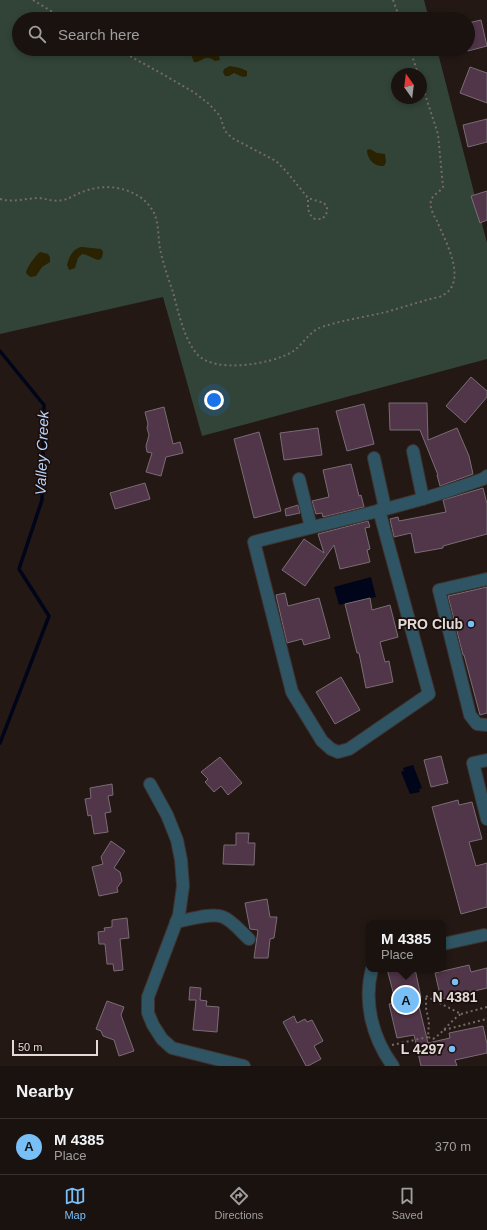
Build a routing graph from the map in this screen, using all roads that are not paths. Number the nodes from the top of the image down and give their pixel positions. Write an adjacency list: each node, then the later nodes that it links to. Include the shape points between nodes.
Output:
1 (412, 451): 5 (street)
2 (374, 458): 6 (street)
3 (487, 476): 5 (street)
4 (299, 479): 7 (street)
5 (423, 499): 6 (street)
6 (382, 509): 7 (street); 7 (street, via 429,694 349,749 338,752 322,741 292,692 254,542)
7 (310, 527)
8 (487, 578): 9 (street, via 439,590 470,715 477,724)
9 (487, 725)
10 (487, 760): 12 (street, via 473,763)
11 (150, 784): 13 (street, via 167,815 177,840 181,860 183,886)
12 (487, 819)
13 (176, 922): 15 (street, via 213,915 221,916); 18 (street, via 148,997 148,1013 153,1025 162,1040 172,1048)
14 (486, 935): 16 (street)
15 (250, 939)
16 (446, 943)
17 (371, 972): 19 (street, via 370,1010 373,1029)
18 (244, 1066)
19 (393, 1066)

